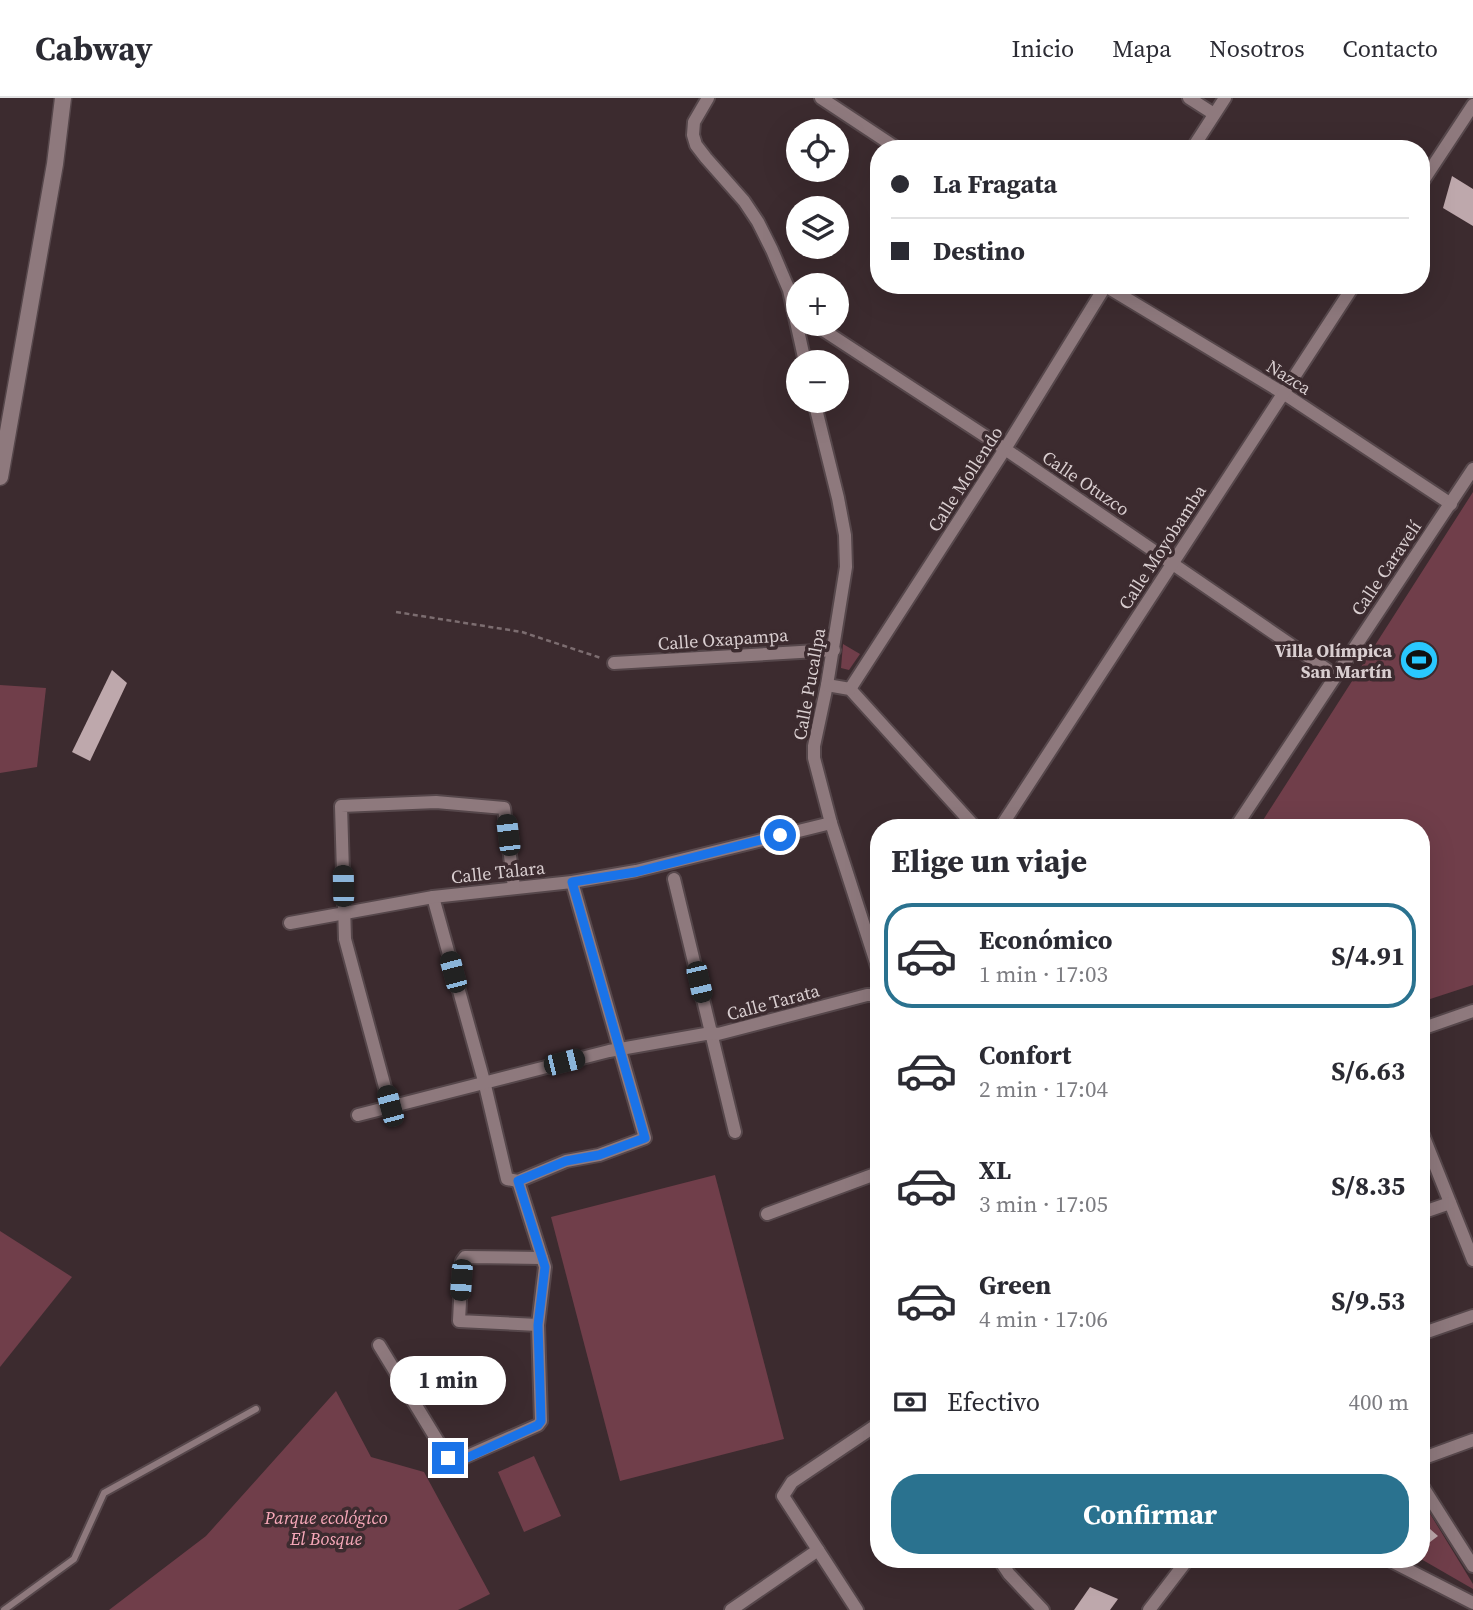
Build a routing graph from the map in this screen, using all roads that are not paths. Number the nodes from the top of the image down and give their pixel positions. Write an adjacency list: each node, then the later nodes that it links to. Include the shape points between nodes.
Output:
1 (63, 98): 20 (street)
2 (708, 98): 11 (street, via 694,122 696,145 758,222)
3 (821, 98): 8 (street)
4 (1189, 98): 7 (street)
5 (1225, 98): 7 (street)
6 (1473, 105): 10 (street)
7 (1214, 114): 9 (street)
8 (884, 140)
9 (1198, 140)
10 (1430, 170)
11 (786, 283)
12 (1100, 294): 18 (street, Calle Mollendo)
13 (1118, 294): 16 (street, Nazca)
14 (1348, 294): 16 (street, Calle Moyobamba)
15 (832, 336): 18 (street, Calle Otuzco)
16 (1283, 393): 21 (street, Nazca); 22 (street, Calle Moyobamba)
17 (817, 413): 23 (street, Calle Pucallpa, via 845,536 846,567)
18 (1005, 449): 22 (street, Calle Otuzco); 27 (street, Calle Mollendo)
19 (1473, 469): 21 (street, Calle Caravelí)
20 (0, 477)
21 (1451, 504): 25 (street, Calle Caravelí)
22 (1172, 564): 25 (street, Calle Otuzco); 29 (street, Calle Moyobamba)
23 (834, 650): 24 (street, Calle Oxapampa); 26 (street, Calle Pucallpa)
24 (614, 663)
25 (1335, 675): 30 (street, Calle Caravelí)
26 (827, 685): 27 (street); 31 (street, Calle Pucallpa, via 814,758)
27 (850, 689): 28 (street)
28 (968, 819)
29 (1006, 819)
30 (1241, 819)
31 (831, 823): 33 (street, Calle Talara, via 636,872); 38 (street, Calle Pucallpa)
32 (674, 879): 42 (street)
33 (572, 882): 34 (street, Calle Talara); 43 (street)
34 (514, 887): 35 (street, Calle Talara); 36 (street, via 504,808 436,802 341,806)
35 (433, 897): 36 (street, Calle Talara); 44 (street)
36 (344, 913): 37 (street, Calle Talara); 45 (street, via 348,951)
37 (290, 923)
38 (870, 944)
39 (870, 995): 42 (street, Calle Tarata)
40 (1473, 1011): 41 (street)
41 (1430, 1026)
42 (711, 1033): 43 (street, Calle Tarata); 47 (street)
43 (619, 1049): 44 (street, Calle Tarata); 50 (street, via 644,1140 566,1161)
44 (484, 1082): 45 (street, Calle Tarata); 50 (street, via 507,1179)
45 (390, 1106): 46 (street, Calle Tarata)
46 (358, 1115)
47 (735, 1132)
48 (1430, 1152): 51 (street)
49 (870, 1176): 53 (street)
50 (518, 1181): 54 (street)
51 (1450, 1203): 52 (street); 55 (street)
52 (1430, 1210)
53 (767, 1214)
54 (542, 1258): 57 (street, via 545,1267); 57 (street, via 465,1257 462,1261 459,1321)
55 (1473, 1260)
56 (1473, 1317): 58 (street)
57 (538, 1325): 59 (street, via 541,1421 454,1462)
58 (1430, 1332)
59 (379, 1345)
60 (256, 1409): 71 (lane, via 104,1493 74,1559)
61 (870, 1429): 65 (street, via 792,1482 783,1496)
62 (1473, 1440): 63 (street)
63 (1430, 1456)
64 (1430, 1498): 66 (street)
65 (818, 1550): 72 (street); 73 (street)
66 (1473, 1566)
67 (1005, 1568): 74 (street)
68 (1181, 1568): 75 (street)
69 (1405, 1568): 70 (street)
70 (1473, 1603)
71 (4, 1610)
72 (731, 1610)
73 (857, 1610)
74 (1043, 1610)
75 (1149, 1610)

